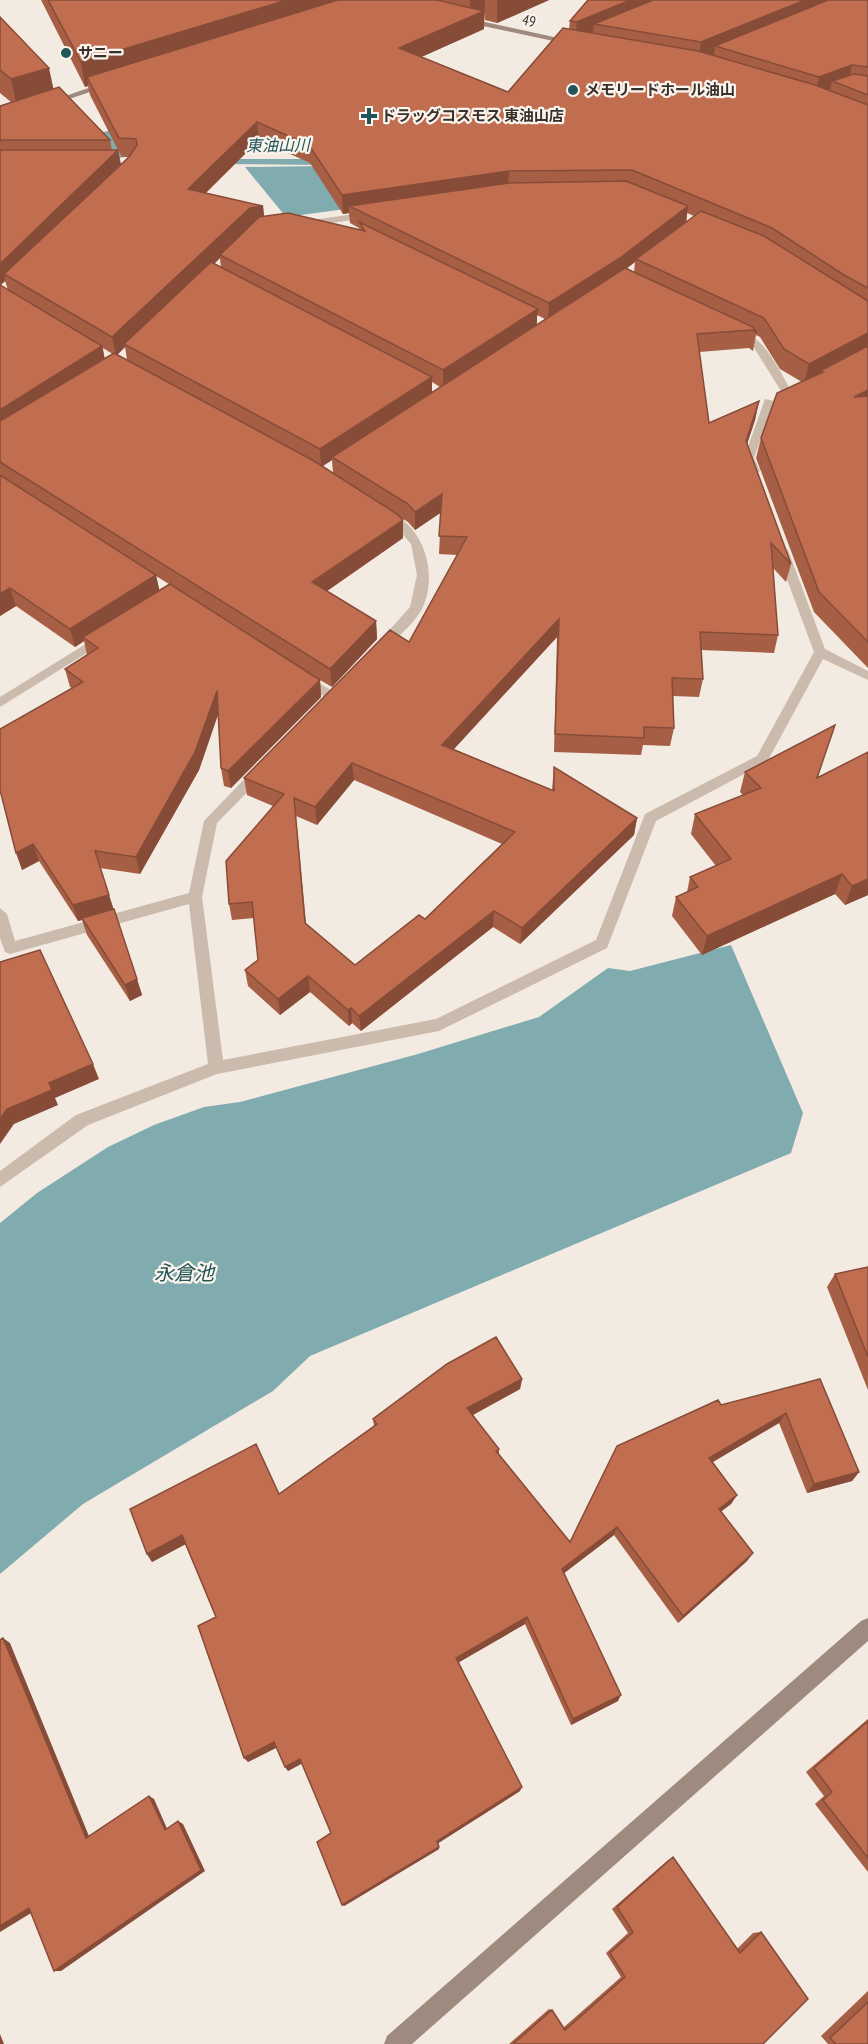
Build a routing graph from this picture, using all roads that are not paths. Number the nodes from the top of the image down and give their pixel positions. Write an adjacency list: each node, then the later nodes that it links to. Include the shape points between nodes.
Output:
1 (489, 14): 3 (street)
2 (458, 18): 3 (street, 49 / 49)
3 (470, 20): 4 (street, 49 / 49, via 575,44)
4 (586, 43)
5 (113, 83): 6 (street)
6 (34, 107)
7 (378, 213): 8 (street)
8 (331, 220): 9 (street); 10 (street)
9 (289, 226)
10 (352, 230)
11 (724, 327): 12 (street, via 754,341 790,397)
12 (810, 387)
13 (769, 401): 14 (street, via 749,458)
14 (756, 480)
15 (376, 509): 19 (street, via 403,526 417,543 423,575 416,608)
16 (776, 533): 18 (street)
17 (115, 630): 23 (street)
18 (820, 652): 21 (street); 27 (street, via 762,759 650,818 602,944 439,1025)
19 (373, 655)
20 (292, 670): 22 (street)
21 (868, 676)
22 (332, 696)
23 (0, 703)
24 (268, 763): 25 (street, via 211,821)
25 (195, 897): 26 (street, via 10,948); 27 (street)
26 (0, 914)
27 (216, 1068): 28 (street, via 82,1120)
28 (0, 1180)
29 (868, 1628): 30 (street)
30 (395, 2044)

